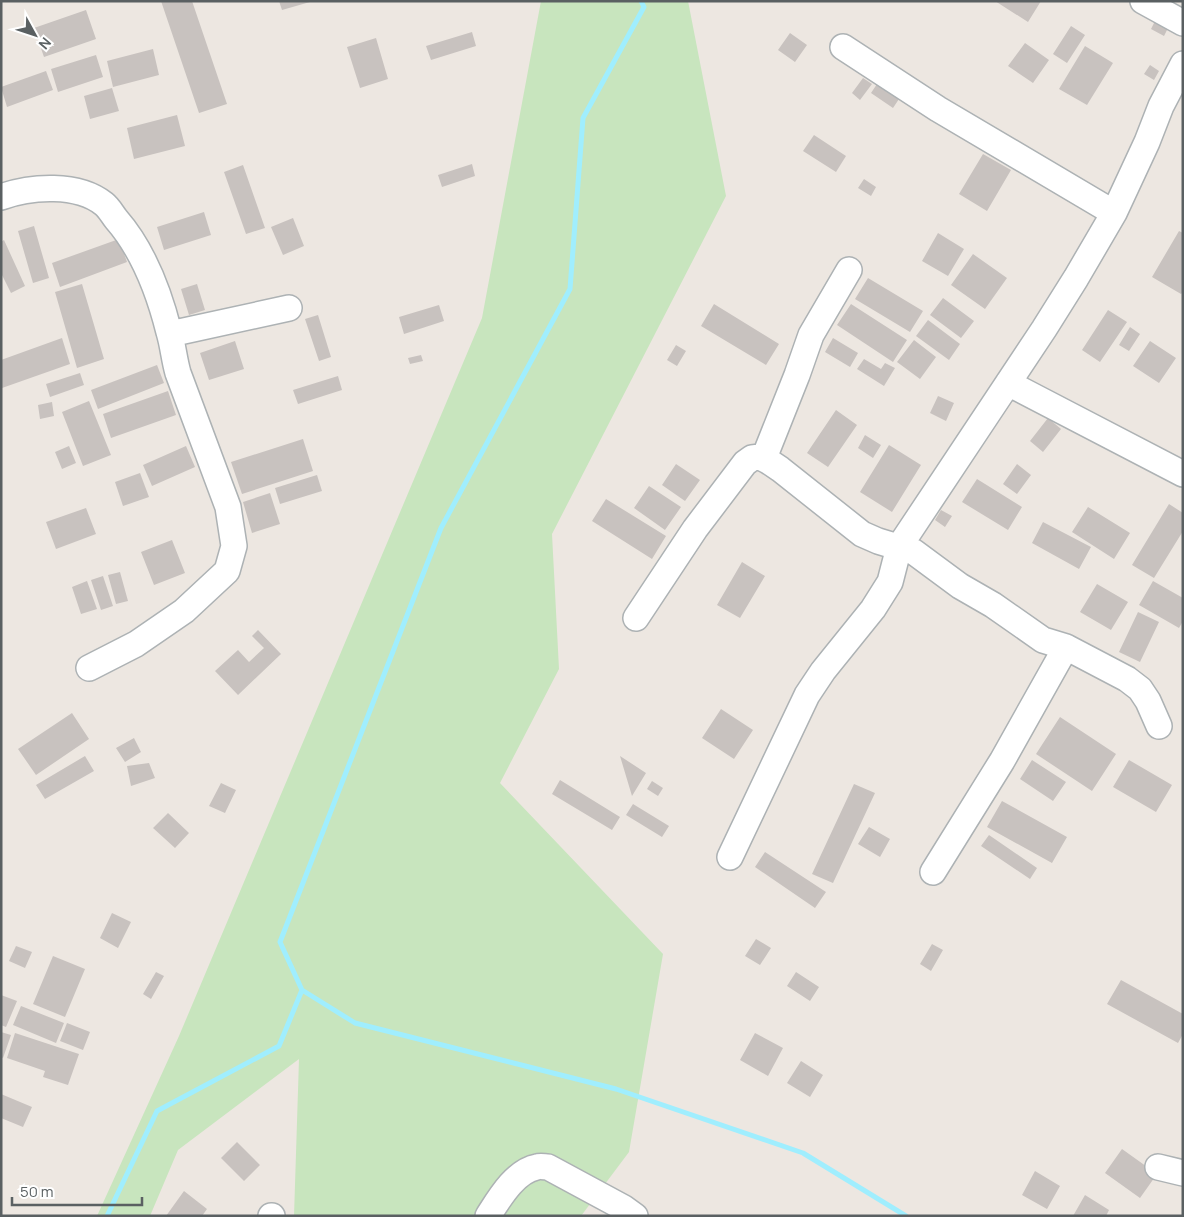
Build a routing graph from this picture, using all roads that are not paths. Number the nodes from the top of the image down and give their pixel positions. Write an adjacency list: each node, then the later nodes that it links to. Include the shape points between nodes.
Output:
1 (1143, 1): 2 (street)
2 (1183, 23)
3 (843, 47): 6 (street, via 938,109)
4 (1183, 64): 6 (street)
5 (1, 197): 9 (street, via 47,189 78,191 104,204 130,234 153,280)
6 (1114, 213): 10 (street)
7 (849, 270): 11 (street, via 811,335)
8 (289, 308): 9 (street)
9 (170, 334): 16 (street, via 183,388 228,507 234,546 227,571 184,611 136,644)
10 (1008, 383): 12 (street); 13 (street)
11 (764, 458): 13 (street, via 862,534); 14 (street, via 752,458 736,473 695,528)
12 (1183, 474)
13 (899, 547): 15 (street, via 914,552 1043,640); 18 (street, via 890,582 807,695)
14 (636, 618)
15 (1066, 648): 17 (street, via 1128,679 1140,689); 19 (street, via 1002,761)
16 (89, 668)
17 (1159, 726)
18 (730, 857)
19 (932, 872)
20 (1158, 1167): 21 (street)
21 (1183, 1173)
22 (488, 1216): 23 (street, via 508,1186 537,1166 548,1167)
23 (635, 1216)

